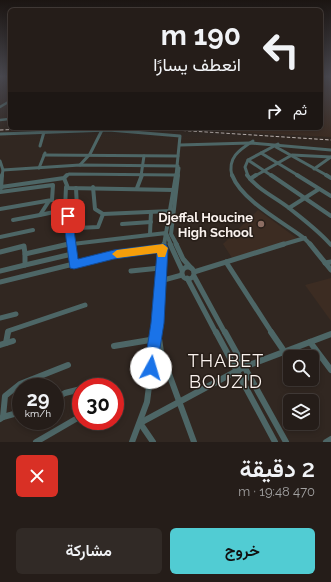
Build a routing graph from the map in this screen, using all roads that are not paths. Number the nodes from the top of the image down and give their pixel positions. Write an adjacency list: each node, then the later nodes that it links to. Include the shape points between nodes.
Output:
1 (102, 130): 2 (street); 5 (street, via 179,136); 10 (street)
2 (44, 132): 3 (street); 6 (street)
3 (0, 134)
4 (252, 142): 5 (street); 7 (street); 57 (street, via 236,153 232,160 230,169 234,180 247,194)
5 (180, 144): 13 (street); 73 (street, via 171,234 183,259)
6 (40, 146)
7 (276, 146): 8 (street); 9 (street); 11 (street)
8 (331, 149)
9 (261, 153): 14 (street); 16 (street)
10 (90, 154): 12 (street); 17 (street); 21 (street, via 45,153)
11 (292, 155): 16 (street); 22 (street); 22 (street, via 331,157)
12 (144, 156): 13 (street); 18 (street)
13 (178, 156): 20 (street)
14 (248, 160): 24 (street); 30 (street, via 245,167)
15 (0, 161): 23 (street)
16 (277, 163): 24 (street); 36 (street)
17 (80, 165): 18 (street); 19 (street)
18 (144, 165): 20 (street); 26 (street)
19 (73, 166): 21 (street); 25 (street)
20 (178, 166): 27 (street)
21 (39, 168): 23 (street)
22 (314, 169): 29 (street)
23 (3, 170): 31 (street)
24 (264, 171): 30 (street); 40 (street)
25 (68, 174): 26 (street); 28 (street)
26 (142, 175): 27 (street); 35 (street)
27 (175, 175): 37 (street)
28 (64, 178): 31 (street); 32 (street)
29 (331, 178)
30 (250, 179): 42 (street)
31 (1, 187): 38 (street)
32 (66, 187): 34 (street); 44 (street)
33 (93, 187): 34 (street); 35 (street); 47 (street, via 95,209)
34 (76, 188): 47 (street, via 78,228 98,227)
35 (137, 188): 37 (street)
36 (319, 189): 39 (street); 40 (street)
37 (174, 190): 46 (street)
38 (0, 192): 41 (street, via 53,185 52,200)
39 (331, 196)
40 (303, 197): 42 (street); 49 (street)
41 (49, 201): 43 (street); 48 (street)
42 (289, 208): 59 (street, via 318,230)
43 (0, 209)
44 (65, 209)
45 (151, 212): 46 (street); 47 (street); 51 (street)
46 (171, 212): 54 (street)
47 (103, 214)
48 (40, 215): 50 (street); 58 (street, via 54,212 54,219 68,216)
49 (331, 216)
50 (13, 220)
51 (151, 222): 52 (street); 55 (street)
52 (122, 224)
53 (33, 230): 56 (street)
54 (166, 233): 55 (street); 60 (street); 74 (street)
55 (150, 234): 58 (street)
56 (0, 237)
57 (305, 238): 64 (street); 66 (street)
58 (71, 244): 62 (street); 63 (street)
59 (331, 245)
60 (163, 248): 67 (street, via 114,254); 69 (street)
61 (0, 252): 62 (street, via 24,246)
62 (25, 254): 68 (street)
63 (72, 254): 67 (street); 68 (street)
64 (226, 262): 73 (street); 86 (street)
65 (331, 262): 66 (street)
66 (325, 263): 70 (street)
67 (74, 264): 76 (street)
68 (25, 265): 71 (street)
69 (160, 268): 72 (street); 75 (street)
70 (331, 270)
71 (0, 271)
72 (131, 271)
73 (193, 272): 74 (street); 74 (street, via 186,267); 90 (street)
74 (184, 274): 75 (street); 91 (street)
75 (160, 280): 81 (street)
76 (0, 282)
77 (85, 305): 84 (street, via 8,331)
78 (16, 314): 79 (street)
79 (0, 318)
80 (331, 334): 83 (street)
81 (156, 339): 85 (street); 93 (street); 97 (street, via 148,397)
82 (13, 341): 84 (street)
83 (310, 342): 87 (street); 92 (street)
84 (3, 344)
85 (114, 346)
86 (283, 350)
87 (287, 350)
88 (283, 351): 90 (street)
89 (68, 365): 95 (street, via 12,389 5,396)
90 (244, 366): 91 (street); 104 (street)
91 (237, 370): 93 (street); 103 (street)
92 (331, 370)
93 (180, 402): 97 (street); 102 (street)
94 (12, 415): 95 (street)
95 (2, 418)
96 (72, 421): 99 (street)
97 (140, 423): 100 (street); 101 (street)
98 (331, 439): 105 (street)
99 (36, 442)
100 (132, 442)
101 (153, 442)
102 (194, 442)
103 (276, 442)
104 (286, 442)
105 (326, 442)

